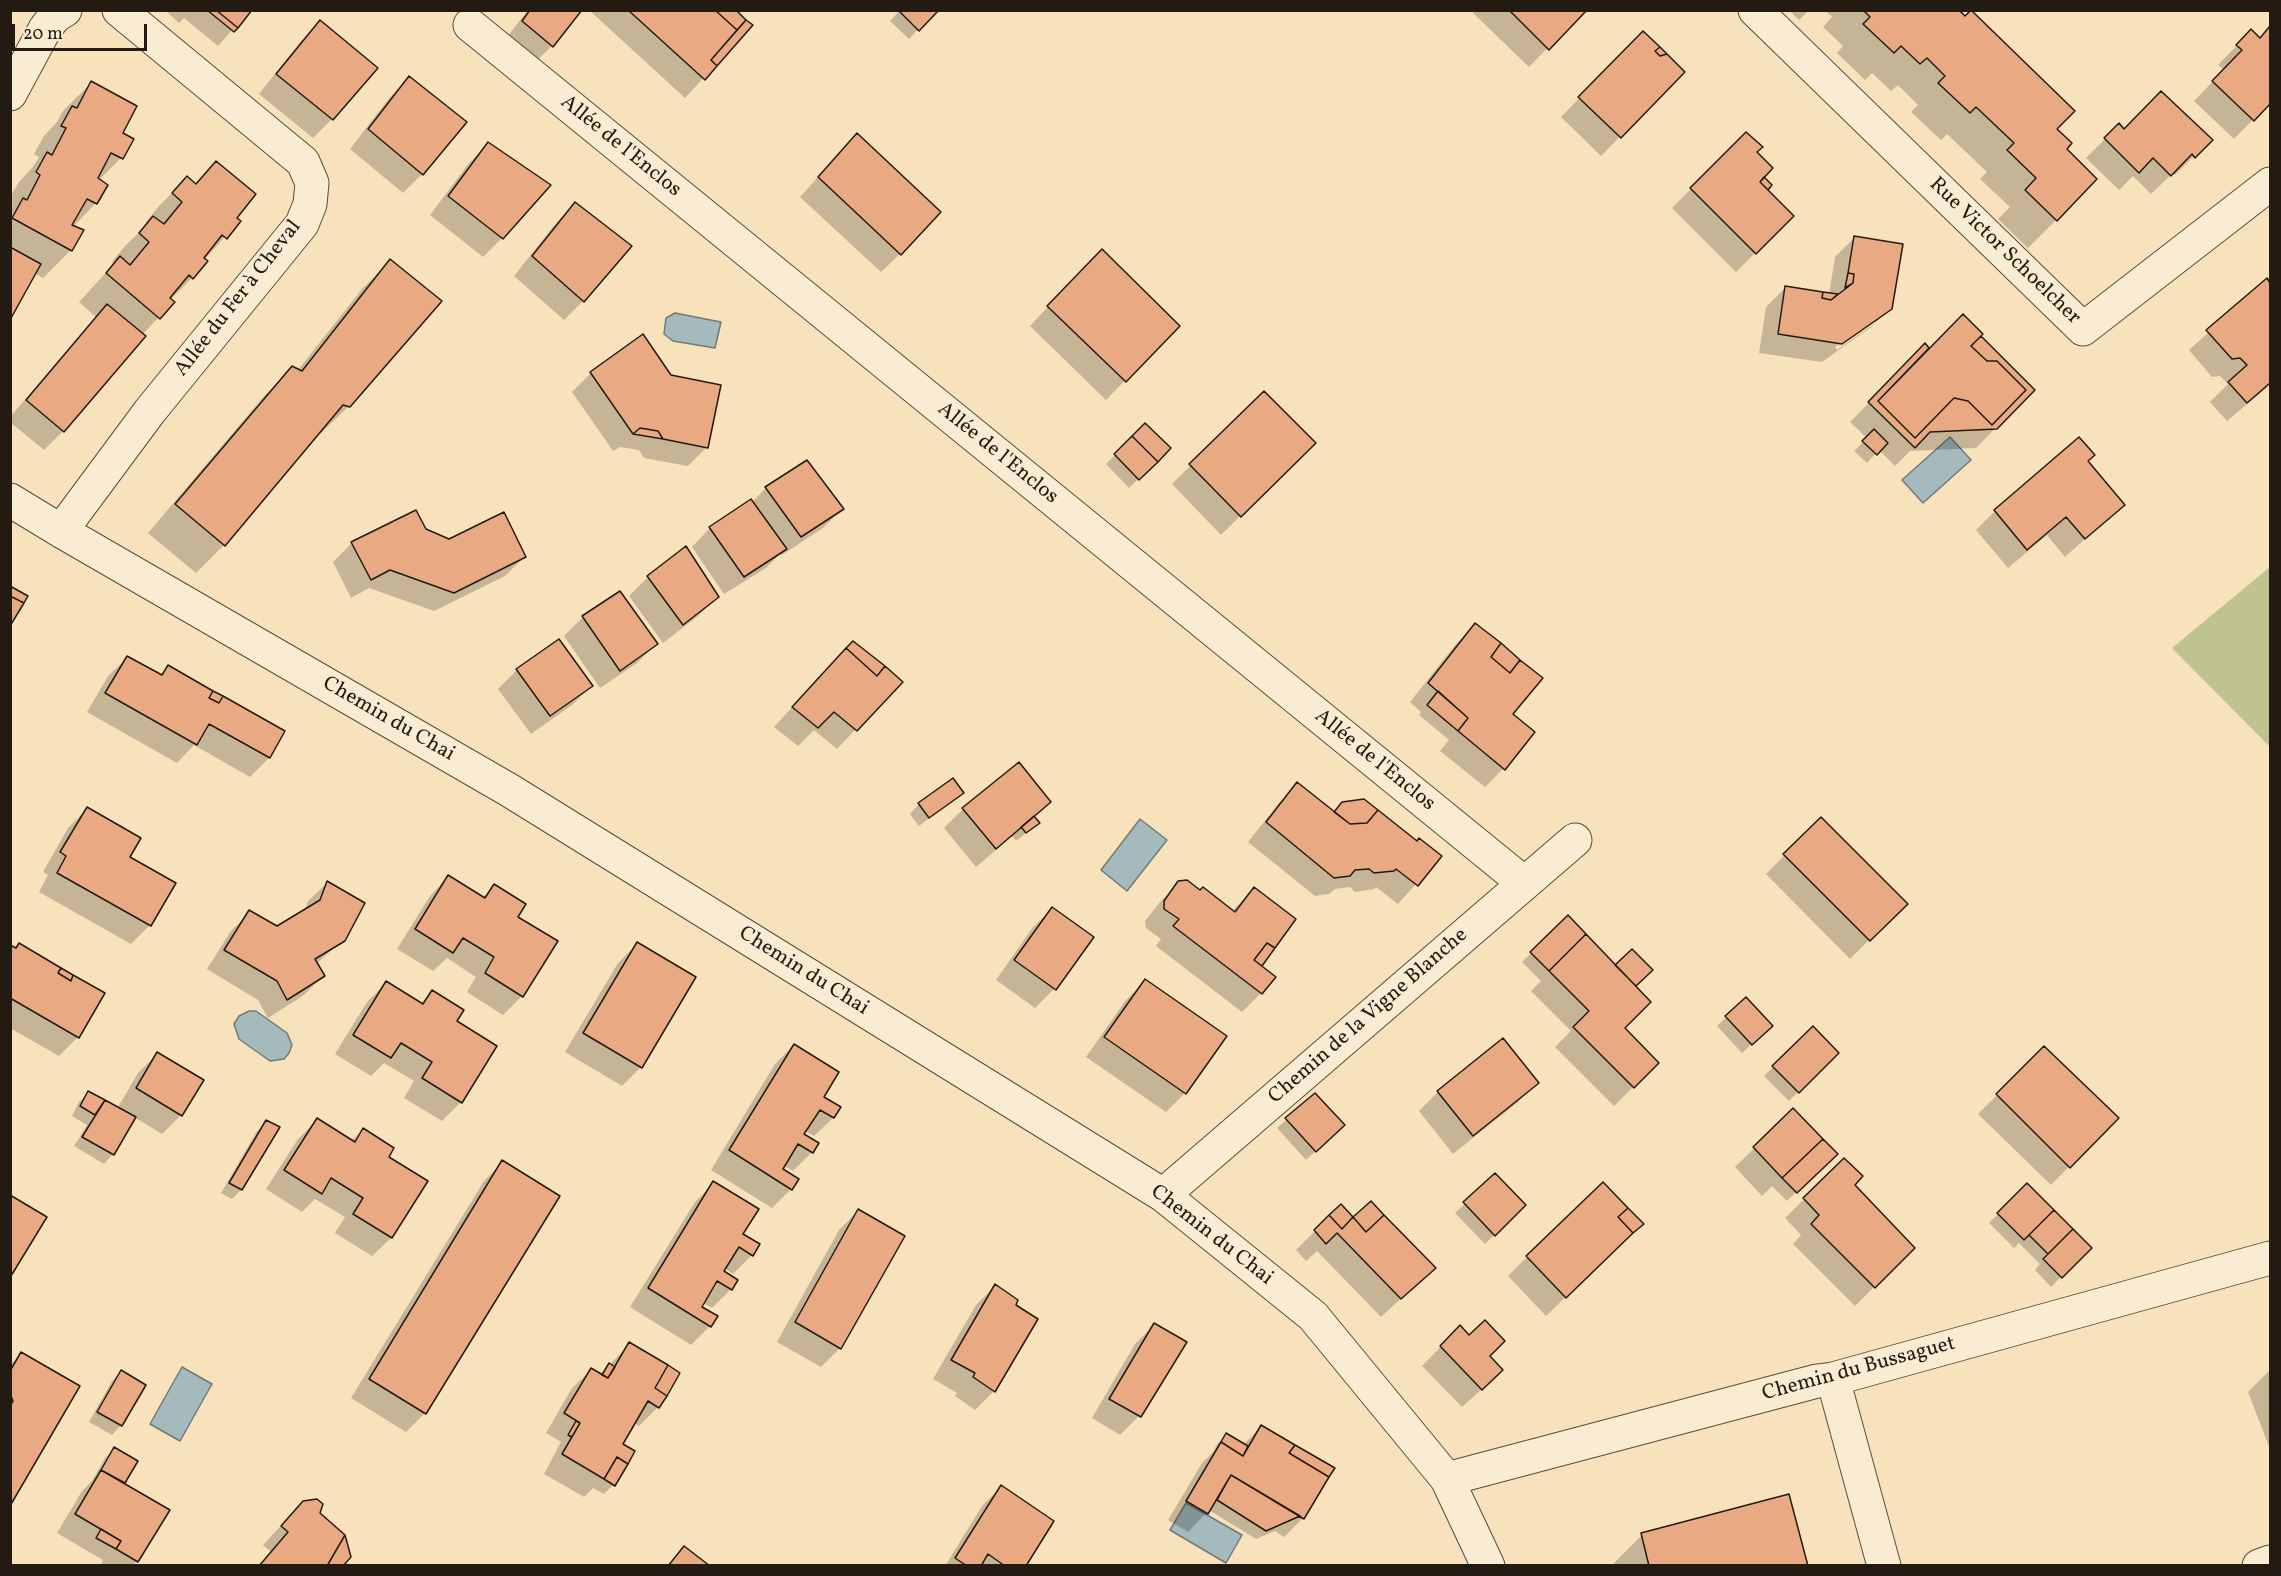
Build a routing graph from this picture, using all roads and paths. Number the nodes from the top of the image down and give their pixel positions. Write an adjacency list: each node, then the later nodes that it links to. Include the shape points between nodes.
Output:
1 (64, 10): 5 (street, via 45,29)
2 (119, 10): 8 (street, Allée du Fer à Cheval, via 303,162 312,183 310,204 302,224 150,411)
3 (1755, 10): 6 (street, Rue Victor Schoelcher, via 2083,329)
4 (470, 25): 10 (street, Allée de l'Enclos)
5 (10, 94)
6 (2271, 184)
7 (10, 500): 8 (street, Chemin du Chai)
8 (61, 531): 11 (street, Chemin du Chai, via 519,795)
9 (1575, 840): 10 (street, Chemin de la Vigne Blanche)
10 (1524, 883): 11 (street, Chemin de la Vigne Blanche)
11 (1163, 1195): 14 (street, Chemin du Chai, via 1313,1316)
12 (2271, 1258): 13 (street, Chemin du Bussaguet)
13 (1833, 1379): 14 (street, Chemin du Bussaguet); 17 (street)
14 (1447, 1479): 16 (street, Chemin du Chai)
15 (2271, 1562): 18 (street)
16 (1488, 1566)
17 (1884, 1566)
18 (2259, 1566)

